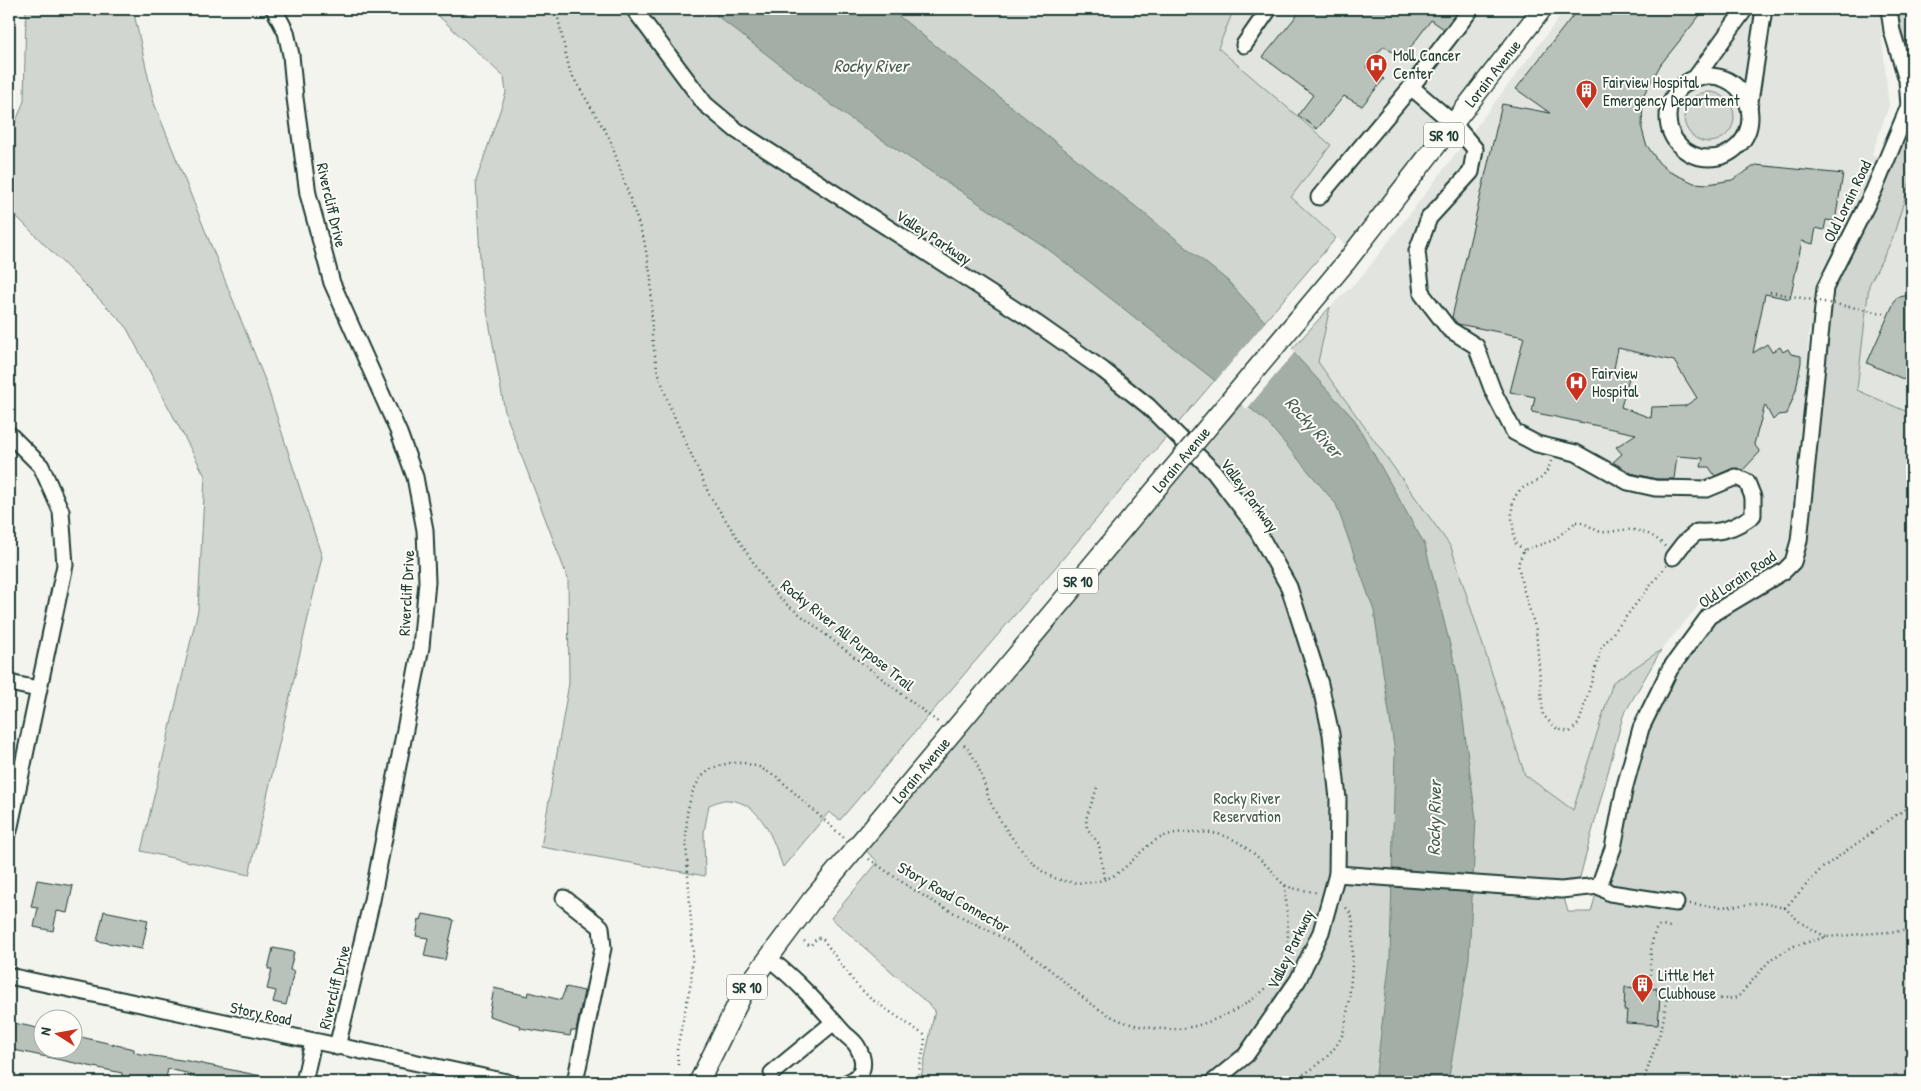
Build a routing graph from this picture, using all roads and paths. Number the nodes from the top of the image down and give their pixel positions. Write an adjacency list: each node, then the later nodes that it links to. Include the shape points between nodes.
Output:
1 (274, 9): 49 (street, Rivercliff Drive, via 286,32 290,50 308,194 332,282 399,433 415,477 425,530 427,582 421,647 372,900)
2 (556, 9): 24 (path, Rocky River All Purpose Trail, via 570,72 610,139 644,240 651,278 652,337 657,368 710,496 768,585 784,603)
3 (634, 9): 31 (street, Valley Parkway, via 705,104 736,130 1036,323 1102,370 1148,406 1214,472 1253,523 1289,587 1320,684 1331,734 1338,799)
4 (1269, 9): 10 (street)
5 (1471, 9): 12 (street)
6 (1542, 9): 14 (main road, Lorain Avenue / SR 10)
7 (1745, 9): 11 (street)
8 (1764, 9): 13 (street)
9 (1889, 9): 34 (street, Old Lorain Road, via 1907,80 1909,106 1874,190 1824,288 1799,541 1792,562 1784,571 1709,616 1670,669 1641,728 1613,848)
10 (1244, 45)
11 (1696, 77): 13 (street, via 1710,75 1735,84); 13 (street, via 1675,93 1667,119 1674,138 1688,153 1714,158 1728,154 1746,134)
12 (1410, 88): 14 (street); 15 (street)
13 (1749, 108)
14 (1453, 123): 19 (street, via 1475,150 1471,172 1430,218 1417,251 1422,294 1449,329 1476,346 1493,391 1514,432 1536,444); 44 (main road, Lorain Avenue / SR 10, bridge, via 1346,262 811,901)
15 (1319, 197)
16 (1770, 292): 17 (path, bridge)
17 (1888, 314)
18 (9, 434): 23 (street, via 41,466 61,511 64,565)
19 (1555, 448): 20 (path, via 1547,474 1521,490 1514,499 1516,543); 21 (street, via 1576,453 1628,482 1655,488 1707,489 1736,478 1747,482 1753,497 1753,515 1738,526 1715,533 1697,532)
20 (1524, 550): 21 (path, via 1554,540 1576,522 1587,522 1601,532 1624,530 1652,534 1664,543); 21 (path, via 1518,564 1536,630 1543,715 1557,729 1570,732 1579,723 1602,647)
21 (1673, 557)
22 (9, 683): 23 (street)
23 (38, 689): 28 (street)
24 (944, 727)
25 (962, 743): 32 (path, via 972,753 998,818 1035,864 1048,876 1065,881 1086,883)
26 (1097, 788): 32 (path, via 1086,819 1087,828 1099,844)
27 (1912, 804): 39 (path, via 1821,869)
28 (9, 831)
29 (845, 839): 50 (path, via 777,777 759,767 729,763 712,768 700,778 687,813 693,952 691,982 677,1049)
30 (866, 857): 33 (path, Story Road Connector, via 938,905 1021,948 1105,1013 1125,1022 1176,1029 1202,1024 1232,1012 1276,977 1284,962 1287,945)
31 (1337, 874): 34 (street, via 1561,890); 58 (street, Valley Parkway, via 1321,932 1298,980 1246,1055)
32 (1104, 879): 33 (path, via 1115,875 1160,838 1190,832 1230,837 1246,847)
33 (1285, 885): 35 (path)
34 (1599, 886): 37 (street, via 1610,893)
35 (1321, 894)
36 (564, 898): 54 (street, via 601,927 603,937)
37 (1676, 903): 39 (path, via 1722,907 1762,903)
38 (1346, 907): 59 (path, via 1352,917 1353,930 1343,1034 1335,1048 1320,1062)
39 (1785, 908): 42 (path, via 1800,922)
40 (1672, 927): 46 (path, via 1659,926 1653,932 1650,968 1652,982)
41 (1912, 930): 42 (path)
42 (1826, 937): 46 (path, via 1794,946 1771,958 1738,997 1671,996)
43 (804, 941): 57 (path, via 810,946 817,938 822,938 870,998 924,1035)
44 (768, 958): 47 (street, via 808,993); 55 (main road, SR 10, via 744,991)
45 (9, 976): 48 (street, Story Road)
46 (1667, 999): 60 (path, via 1662,1028)
47 (834, 1022): 51 (street); 56 (street, via 855,1043 862,1059 862,1071)
48 (313, 1042): 49 (street, Story Road); 52 (street, Rivercliff Drive)
49 (337, 1047): 53 (street, Story Road)
50 (678, 1065)
51 (772, 1073)
52 (304, 1082)
53 (507, 1082)
54 (575, 1082)
55 (699, 1082)
56 (848, 1082)
57 (917, 1082)
58 (1213, 1082)
59 (1285, 1082)
60 (1643, 1082)

